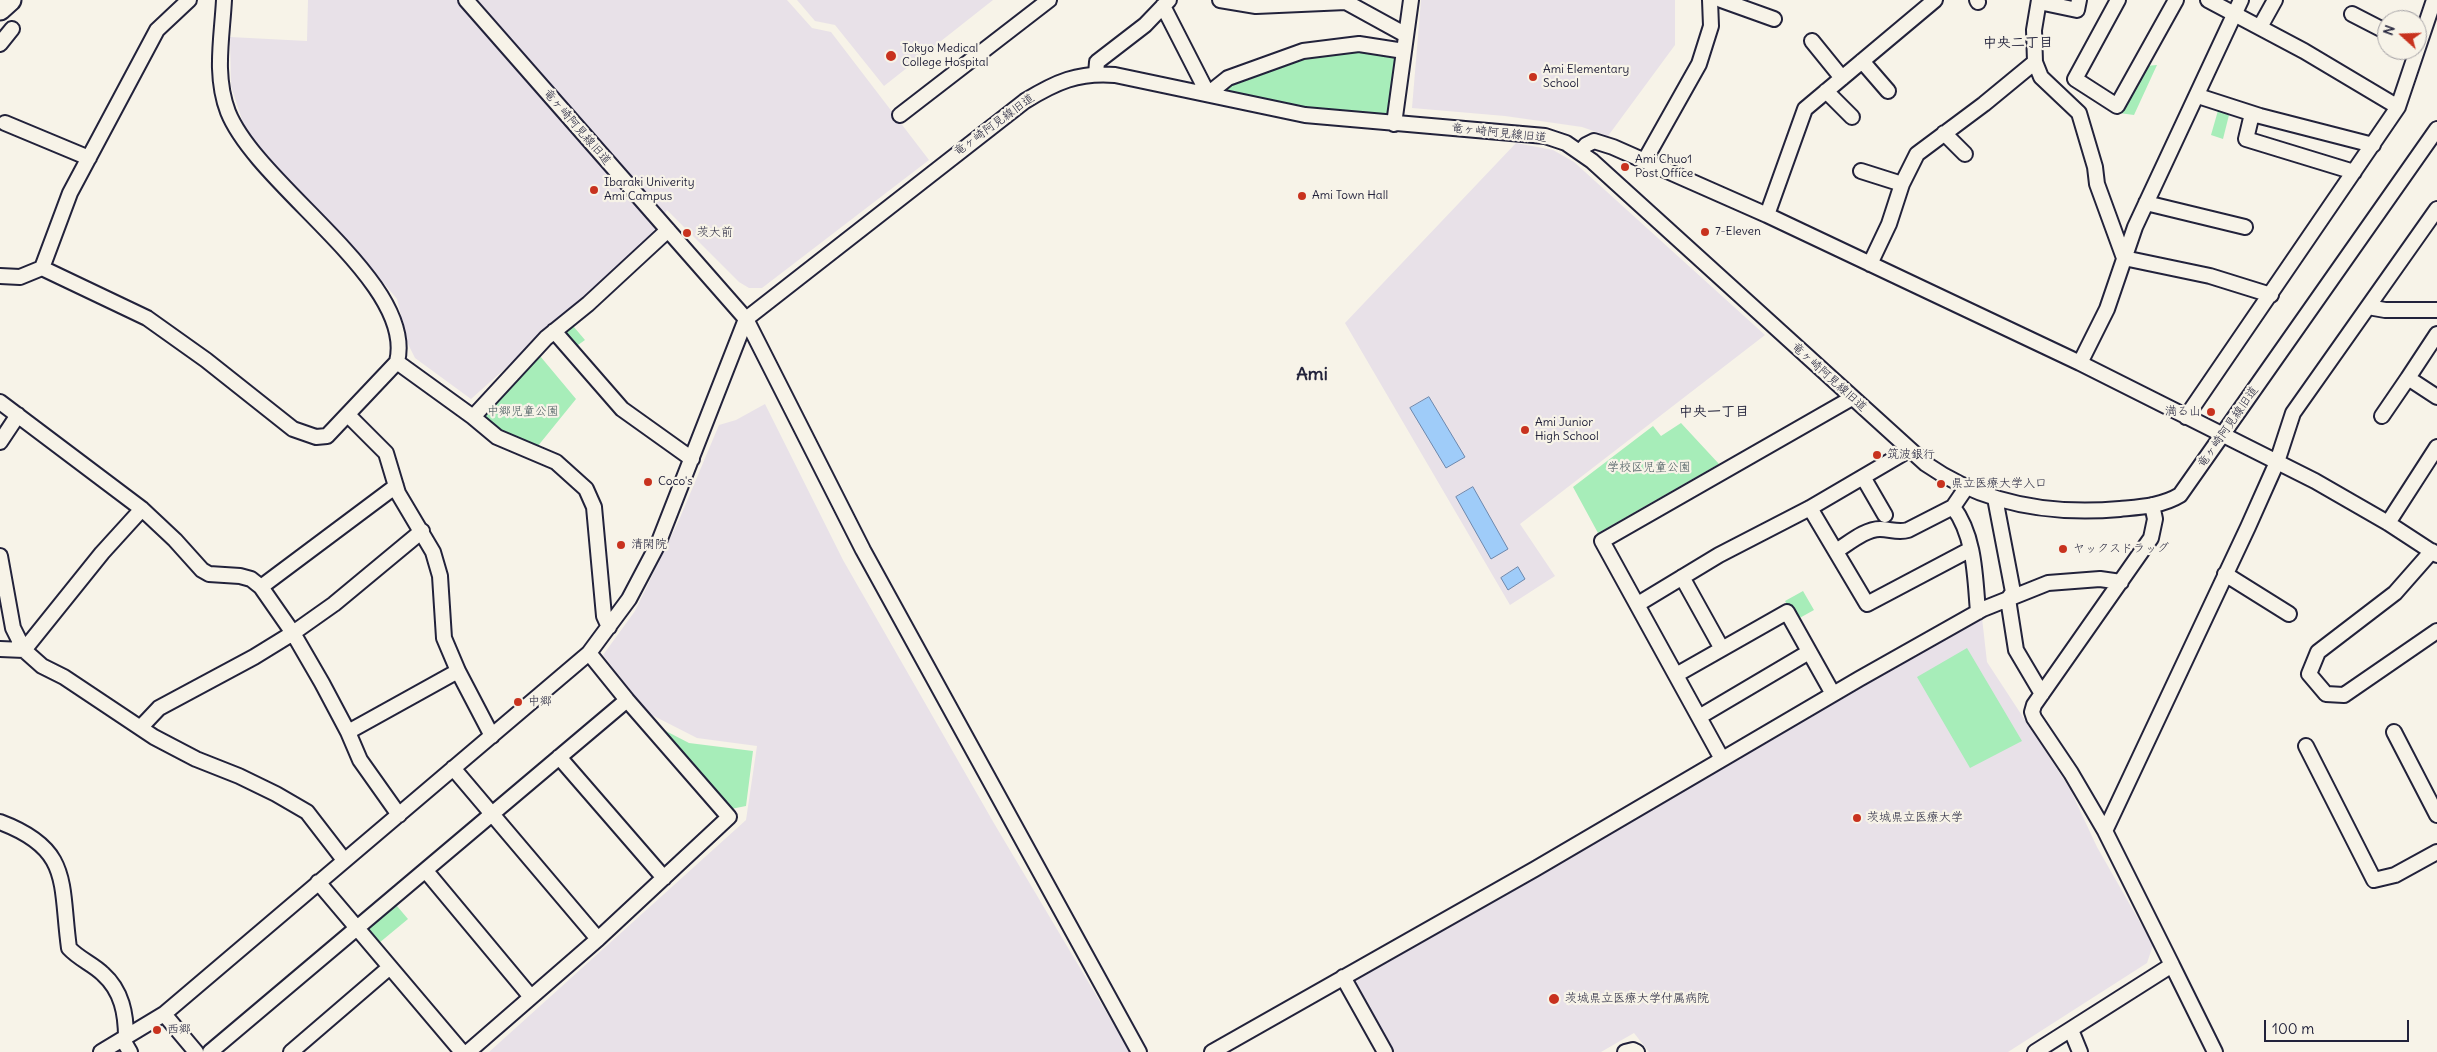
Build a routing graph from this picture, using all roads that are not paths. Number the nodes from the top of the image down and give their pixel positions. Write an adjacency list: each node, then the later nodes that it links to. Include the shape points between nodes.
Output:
1 (10, 0): 21 (highway)
2 (189, 0): 53 (street, via 157,30)
3 (224, 0): 73 (street, via 220,83 229,113 260,162 338,241 380,292 391,314 400,348)
4 (466, 0): 62 (street, 竜ヶ崎阿見線旧道)
5 (1049, 0): 44 (street)
6 (1220, 0): 18 (street, via 1256,6)
7 (1411, 0): 29 (street)
8 (1710, 0): 54 (street, via 1711,26 1698,64)
9 (1721, 0): 24 (street)
10 (1935, 0): 34 (street)
11 (2079, 0): 19 (street, via 2077,10)
12 (2118, 0): 13 (street, via 2076,79 2117,106)
13 (2176, 0)
14 (2208, 0): 22 (street)
15 (2241, 0): 22 (street)
16 (2274, 0): 26 (street)
17 (2434, 0): 25 (street)
18 (1347, 1): 29 (street)
19 (2039, 1): 35 (street, via 2034,30)
20 (1167, 2): 36 (street, via 1145,25 1098,62); 40 (street)
21 (0, 8)
22 (2234, 13): 26 (street); 41 (street)
23 (2352, 14): 27 (street)
24 (1774, 19)
25 (2427, 21)
26 (2260, 27): 42 (street)
27 (2377, 27)
28 (12, 29): 31 (street)
29 (1406, 35): 32 (street)
30 (1812, 41): 37 (street)
31 (0, 44)
32 (1404, 51): 40 (street, via 1359,44 1303,52 1228,78); 47 (street)
33 (2414, 60): 42 (street)
34 (1862, 61): 37 (street); 39 (street)
35 (2035, 62): 49 (street); 63 (street, via 2041,76 2079,113 2097,184)
36 (1096, 74): 40 (street, 竜ヶ崎阿見線旧道); 70 (street, 竜ヶ崎阿見線旧道, via 1072,78 1024,101)
37 (1842, 78): 38 (street)
38 (1826, 91): 45 (street); 60 (street, via 1805,109)
39 (1888, 91)
40 (1208, 94): 47 (street, 竜ヶ崎阿見線旧道, via 1305,115)
41 (2198, 96): 43 (street); 58 (street)
42 (2398, 107): 50 (street)
43 (2252, 114): 50 (street); 56 (street, via 2246,139)
44 (900, 115)
45 (1852, 117)
46 (5, 123): 53 (street)
47 (1394, 124): 51 (street, 竜ヶ崎阿見線旧道, via 1544,136 1566,143)
48 (2437, 129): 84 (street, 竜ヶ崎阿見線旧道)
49 (1944, 133): 52 (street); 57 (street, via 1916,154)
50 (2373, 145): 56 (street)
51 (1580, 152): 54 (street, via 1594,141); 77 (street, 竜ヶ崎阿見線旧道)
52 (1965, 154)
53 (89, 158): 65 (street, via 70,193)
54 (1645, 160): 60 (street)
55 (1861, 171): 57 (street)
56 (2354, 172): 67 (street)
57 (1902, 184): 64 (street, via 1889,224)
58 (2146, 204): 61 (street); 63 (street)
59 (2437, 209): 68 (street)
60 (1766, 215): 64 (street)
61 (2245, 227)
62 (668, 230): 70 (street, 竜ヶ崎阿見線旧道); 71 (street)
63 (2124, 258): 67 (street, via 2210,276); 74 (street, via 2107,309)
64 (1870, 264): 74 (street)
65 (42, 268): 66 (street, via 20,277); 80 (street, via 147,318 293,429 316,437 327,436)
66 (0, 276)
67 (2271, 295): 81 (street)
68 (2368, 307): 69 (street); 89 (street, via 2299,402)
69 (2437, 310)
70 (746, 319): 88 (street); 160 (street, via 863,550)
71 (554, 331): 83 (street); 88 (street, via 622,409)
72 (2437, 334): 75 (street)
73 (397, 362): 80 (street); 83 (street)
74 (2080, 363): 81 (street)
75 (2408, 378): 76 (street); 82 (street)
76 (2437, 397)
77 (1852, 398): 87 (street, 竜ヶ崎阿見線旧道); 110 (street, via 1602,541)
78 (0, 402): 79 (street)
79 (18, 415): 85 (street); 97 (street)
80 (348, 415): 91 (street, via 386,453)
81 (2186, 416): 84 (street)
82 (2382, 416)
83 (473, 417): 113 (street, via 497,437 556,462 586,489 594,507 604,616)
84 (2222, 435): 89 (street); 94 (street, 竜ヶ崎阿見線旧道, via 2180,495)
85 (0, 442)
86 (2437, 448): 99 (street)
87 (1909, 450): 90 (street); 92 (street, 竜ヶ崎阿見線旧道, via 1941,475)
88 (692, 459): 113 (street, via 646,570)
89 (2277, 462): 99 (street); 105 (street)
90 (1863, 477): 96 (street); 98 (street)
91 (396, 486): 100 (street); 108 (street)
92 (1966, 488): 93 (street, 竜ヶ崎阿見線旧道); 95 (street)
93 (1995, 498): 94 (street, 竜ヶ崎阿見線旧道, via 2058,510); 109 (street, via 2013,592)
94 (2152, 505): 107 (street, via 2153,533)
95 (1953, 506): 101 (street, via 1963,520); 102 (street, via 1908,530 1870,531)
96 (1810, 508): 102 (street); 106 (street)
97 (142, 509): 108 (street, via 202,570 251,579); 118 (street)
98 (1885, 515)
99 (2388, 523): 103 (street)
100 (422, 530): 115 (street, via 334,604); 121 (street, via 440,576 444,638)
101 (1971, 549): 102 (street, via 1868,604); 111 (street)
102 (1836, 551)
103 (2434, 553): 114 (street, via 2395,594 2318,652 2309,674 2326,694 2344,695)
104 (0, 556): 118 (street, via 13,628)
105 (2225, 574): 112 (street); 139 (street)
106 (1682, 577): 110 (street); 117 (street)
107 (2121, 582): 109 (street, via 2100,579 2061,581); 124 (street)
108 (261, 587): 115 (street)
109 (2008, 599): 111 (street); 124 (street, via 2016,650)
110 (1638, 604): 122 (street)
111 (1978, 612): 123 (street)
112 (2289, 614)
113 (609, 627): 120 (street)
114 (2437, 631)
115 (293, 633): 127 (street, via 158,708); 128 (street)
116 (0, 649): 118 (street)
117 (1722, 649): 119 (street, via 1787,612); 122 (street)
118 (24, 650): 127 (street, via 42,666)
119 (1810, 652): 123 (street); 126 (street)
120 (589, 653): 125 (street); 130 (street)
121 (458, 671): 128 (street); 130 (street)
122 (1676, 675): 126 (street)
123 (1834, 694): 133 (street)
124 (2042, 694): 139 (street, via 2032,712 2034,718)
125 (627, 700): 132 (street); 143 (street, via 729,817)
126 (1699, 717): 133 (street)
127 (141, 726): 141 (street, via 154,737 196,759 240,776 307,812)
128 (348, 732): 137 (street, via 360,760)
129 (2394, 732): 136 (street)
130 (492, 736): 134 (street)
131 (2306, 746): 140 (street, via 2374,880 2395,875)
132 (559, 757): 135 (street); 143 (street)
133 (1722, 759): 149 (street)
134 (453, 768): 135 (street); 137 (street)
135 (492, 814): 142 (street); 146 (street)
136 (2437, 814)
137 (399, 815): 141 (street)
138 (0, 822): 153 (street, via 19,829 45,848 56,861 61,876 69,948 115,987 126,1013)
139 (2105, 831): 147 (street)
140 (2437, 852)
141 (344, 860): 144 (street)
142 (426, 871): 145 (street); 150 (street)
143 (664, 878): 146 (street)
144 (318, 882): 145 (street); 151 (street)
145 (357, 928): 148 (street); 156 (street)
146 (598, 939): 150 (street)
147 (2172, 965): 152 (street); 167 (street)
148 (390, 967): 157 (street); 158 (street)
149 (1344, 977): 161 (street); 162 (street)
150 (531, 997): 159 (street)
151 (164, 1014): 153 (street); 155 (street)
152 (2071, 1030): 165 (street); 166 (street)
153 (126, 1043): 154 (street)
154 (101, 1052)
155 (196, 1052)
156 (210, 1052)
157 (291, 1052)
158 (462, 1052)
159 (468, 1052)
160 (1139, 1052)
161 (1212, 1052)
162 (1385, 1052)
163 (1625, 1052): 164 (street)
164 (1637, 1052)
165 (2035, 1052)
166 (2080, 1052)
167 (2216, 1052)

